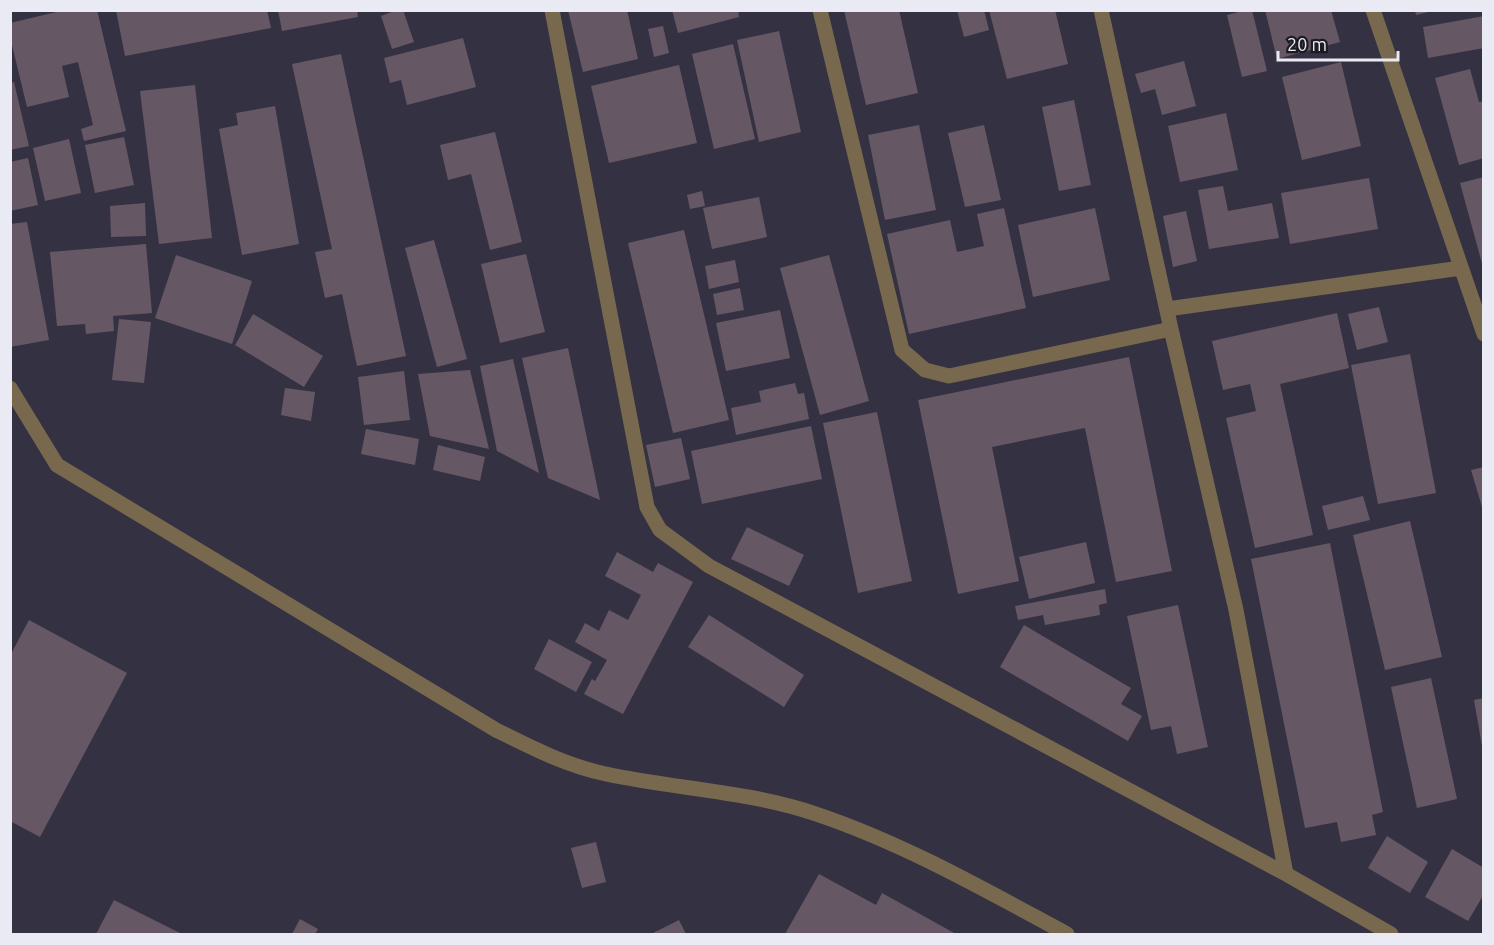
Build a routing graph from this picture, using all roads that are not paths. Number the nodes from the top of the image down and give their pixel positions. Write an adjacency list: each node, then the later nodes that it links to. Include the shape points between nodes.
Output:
1 (552, 10): 10 (street, via 646,507 660,530 709,566)
2 (820, 10): 7 (street, via 902,350 925,370 949,376)
3 (1101, 10): 6 (street)
4 (1373, 10): 5 (street)
5 (1461, 268): 6 (street); 8 (street)
6 (1167, 309): 7 (street)
7 (1171, 329): 10 (street, via 1236,610)
8 (1484, 334)
9 (10, 388): 11 (street, via 57,465 549,757 605,774 747,796 816,814 917,854)
10 (1286, 874): 12 (street)
11 (1067, 934)
12 (1391, 934)

